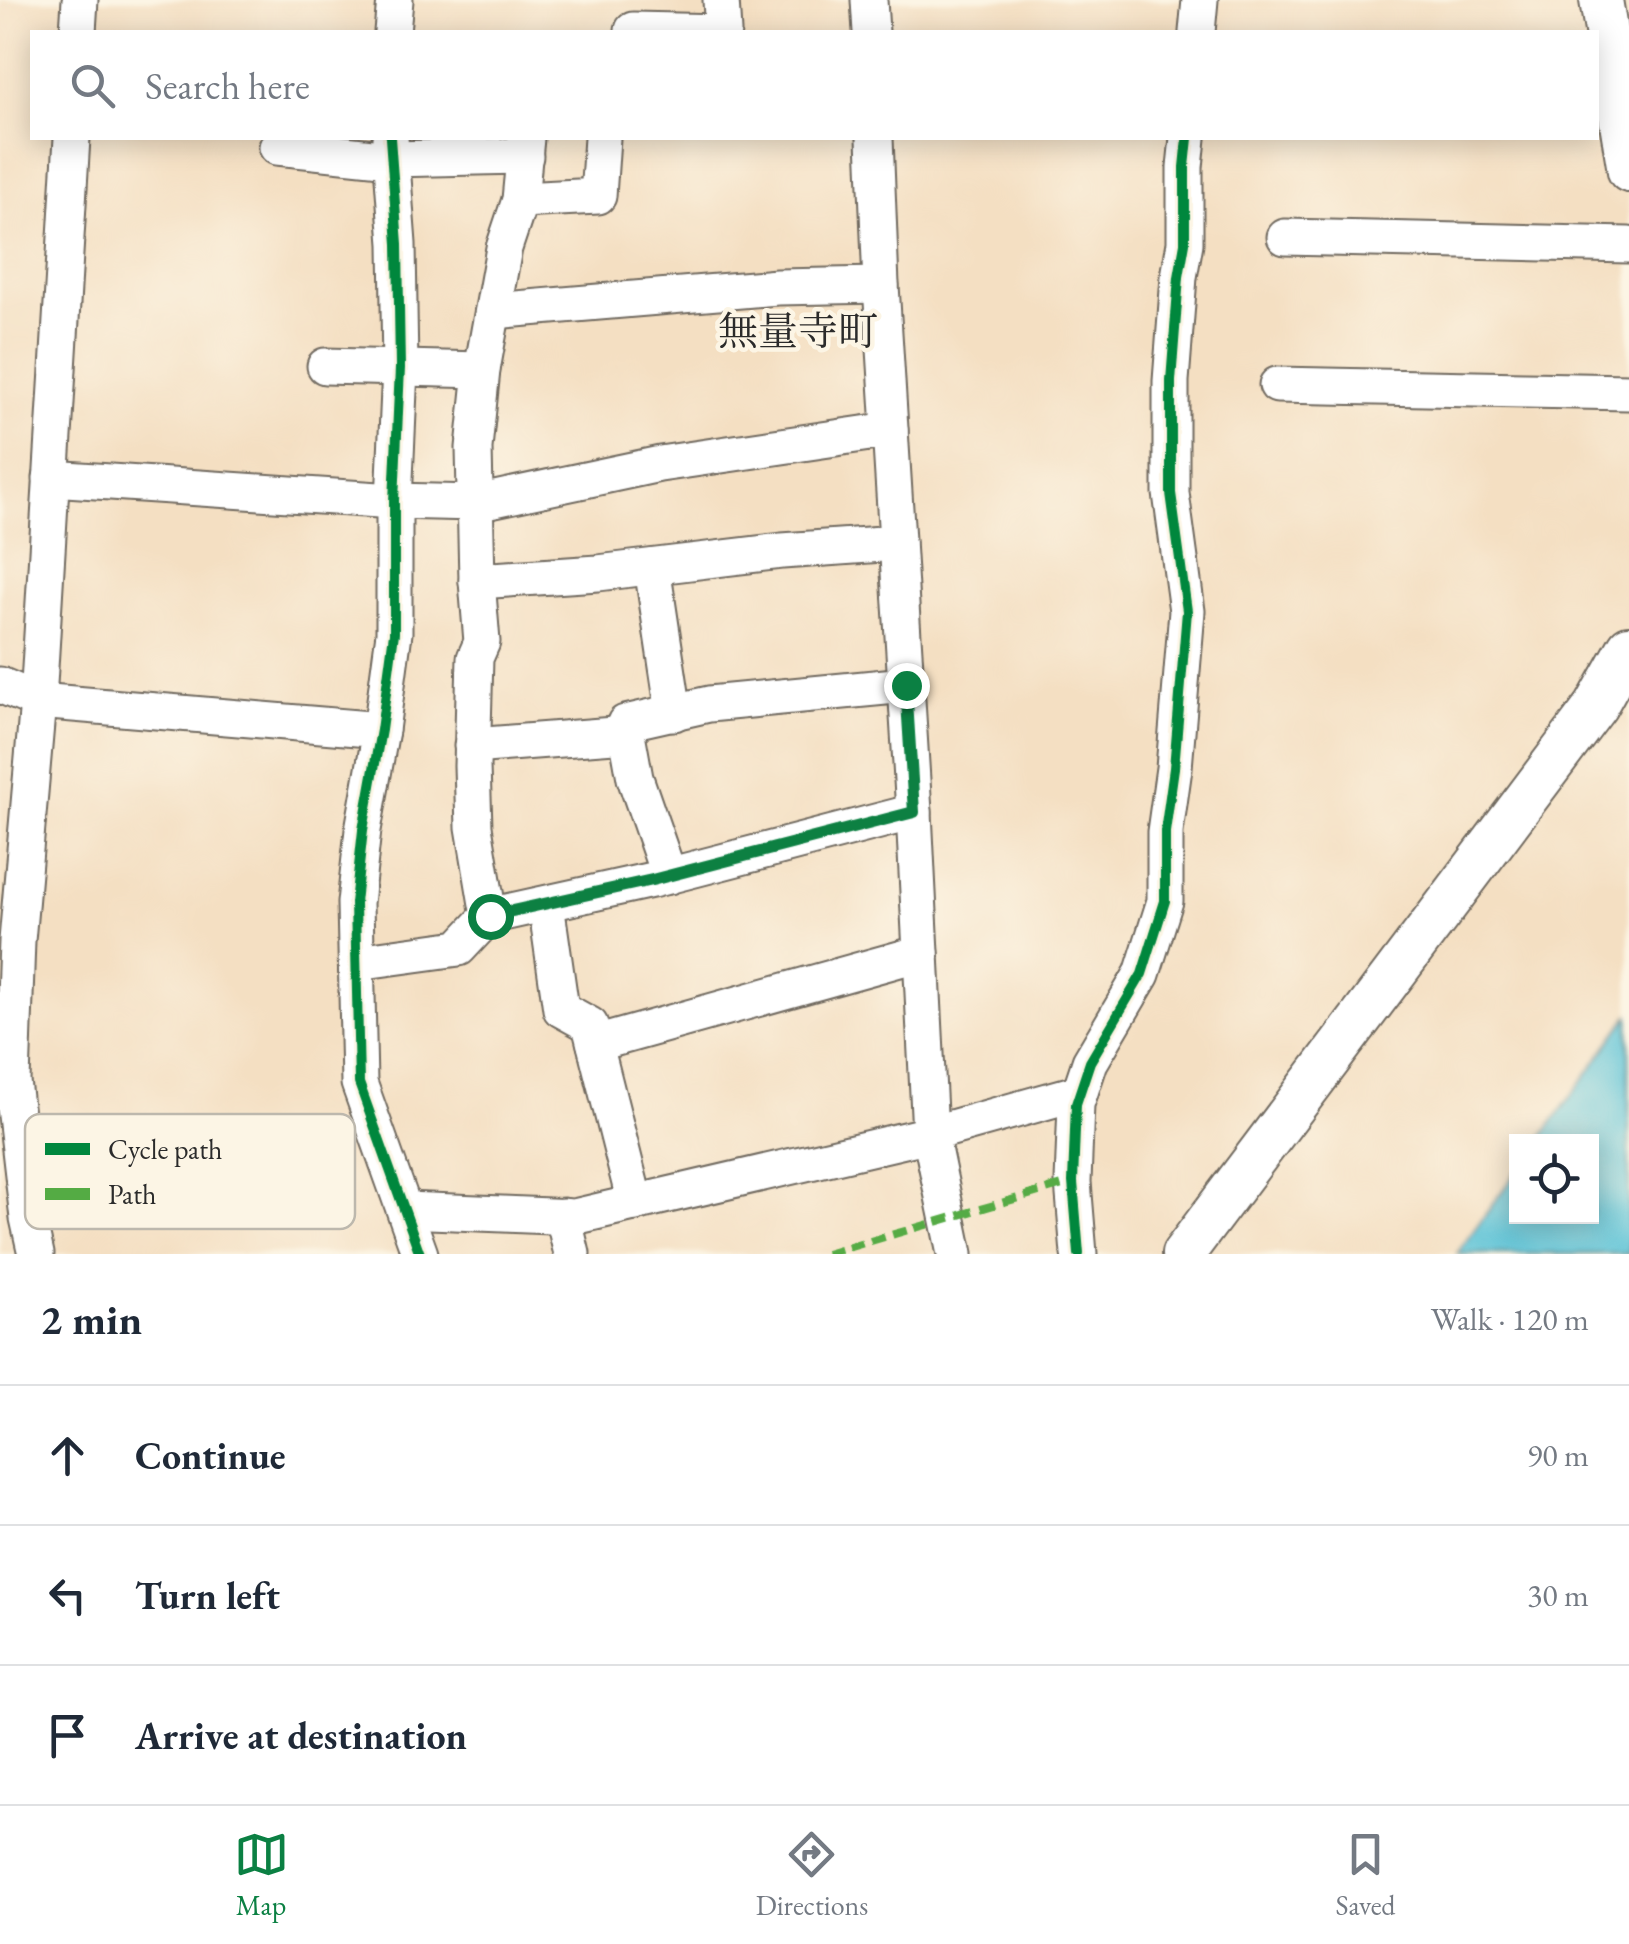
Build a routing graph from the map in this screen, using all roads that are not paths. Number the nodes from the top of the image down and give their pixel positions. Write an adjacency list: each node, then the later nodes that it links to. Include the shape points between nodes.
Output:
1 (80, 0): 8 (street)
2 (395, 0): 9 (street)
3 (721, 0): 11 (street)
4 (869, 0): 12 (street)
5 (1200, 0): 13 (street)
6 (1601, 0): 21 (street)
7 (633, 21): 10 (street)
8 (78, 30)
9 (392, 30)
10 (707, 30)
11 (723, 30)
12 (871, 30)
13 (1197, 30)
14 (72, 140): 33 (street)
15 (602, 140): 22 (street, via 598,196)
16 (875, 140): 25 (street)
17 (1188, 140): 54 (street, via 1171,400 1171,493 1187,611 1164,832 1165,900 1142,974 1090,1062)
18 (278, 146): 20 (street)
19 (525, 147): 20 (street); 22 (street)
20 (390, 148): 28 (street)
21 (1629, 171)
22 (520, 200): 26 (street)
23 (1284, 237): 24 (street)
24 (1629, 246)
25 (881, 286): 26 (street, via 777,287); 32 (street)
26 (493, 311): 29 (street)
27 (324, 366): 28 (street)
28 (400, 368): 29 (street); 34 (street)
29 (482, 370): 35 (street)
30 (1277, 385): 31 (street)
31 (1629, 392)
32 (890, 430): 35 (street, via 660,464); 36 (street)
33 (51, 478): 34 (street); 42 (street)
34 (394, 501): 35 (street); 44 (street, via 394,633)
35 (476, 503): 38 (street)
36 (898, 543): 37 (street); 41 (street)
37 (652, 567): 38 (street); 43 (street)
38 (477, 581): 46 (street, via 482,642 475,658)
39 (1629, 647): 66 (street, via 1596,706)
40 (0, 685): 42 (street)
41 (906, 685): 43 (street); 47 (street)
42 (38, 701): 44 (street); 56 (street, via 16,941 12,1081)
43 (674, 713): 45 (street, via 625,723)
44 (381, 730): 52 (street, via 355,904)
45 (626, 734): 46 (street); 48 (street)
46 (472, 746): 50 (street, via 474,827)
47 (914, 812): 48 (street); 51 (street)
48 (668, 876): 49 (street)
49 (546, 904): 50 (street); 53 (street, via 561,1010 590,1026)
50 (490, 916): 52 (street, via 459,948)
51 (921, 953): 53 (street); 55 (street)
52 (357, 962): 58 (street, via 358,1083)
53 (595, 1044): 57 (street)
54 (1080, 1092): 55 (street); 65 (street, via 1073,1182)
55 (930, 1134): 57 (street); 64 (street)
56 (25, 1192)
57 (636, 1203): 59 (street)
58 (405, 1210): 59 (street); 62 (street)
59 (563, 1216): 63 (street)
60 (30, 1229): 61 (street)
61 (36, 1254)
62 (420, 1254)
63 (572, 1254)
64 (954, 1254)
65 (1079, 1254)
66 (1183, 1254)

